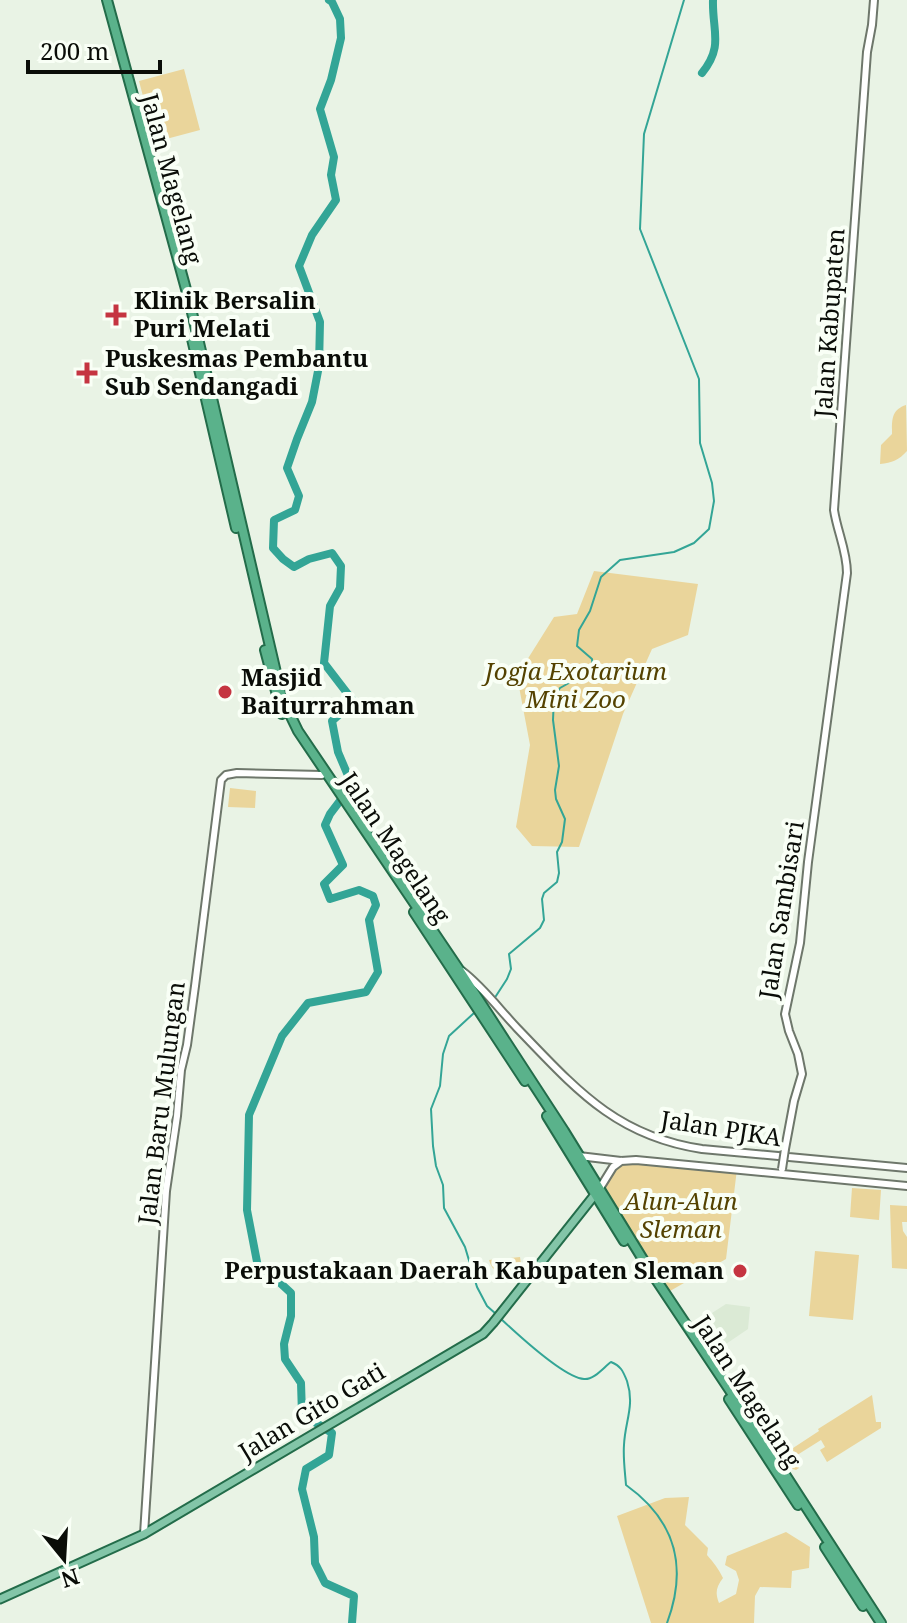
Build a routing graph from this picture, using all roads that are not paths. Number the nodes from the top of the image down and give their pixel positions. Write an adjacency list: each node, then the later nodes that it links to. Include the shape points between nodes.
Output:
1 (104, 0): 3 (highway, Jalan Magelang)
2 (874, 0): 4 (main road, Jalan Kabupaten, via 834,506 847,565)
3 (240, 534): 5 (highway, Jalan Magelang, via 278,703); 6 (highway, Jalan Magelang, via 287,712)
4 (836, 646): 15 (main road, Jalan Sambisari, bridge, via 800,943 785,1014 802,1074)
5 (322, 775): 6 (highway, Jalan Magelang); 19 (main road, Jalan Baru Mulungan, via 237,773 221,780 166,1191)
6 (337, 792): 7 (highway, Jalan Magelang)
7 (351, 814): 8 (highway, Jalan Magelang); 10 (highway, Jalan Magelang)
8 (458, 968): 9 (main road, Jalan Magelang); 10 (highway, Jalan Magelang)
9 (487, 995): 14 (main road, Jalan PJKA, via 594,1104 655,1139 702,1149)
10 (474, 999): 11 (highway, Jalan Magelang)
11 (488, 1021): 12 (highway, Jalan Magelang); 17 (highway, Jalan Magelang)
12 (579, 1156): 13 (main road); 17 (highway, Jalan Magelang)
13 (621, 1161): 15 (main road); 17 (main road)
14 (907, 1168)
15 (782, 1172): 16 (main road)
16 (907, 1186)
17 (597, 1191): 18 (highway, Jalan Magelang); 19 (main road, Jalan Gito Gati, via 483,1334)
18 (772, 1460): 21 (highway, Jalan Magelang); 22 (highway, Jalan Magelang)
19 (144, 1534): 20 (main road, Jalan Gito Gati)
20 (0, 1599)
21 (874, 1623)
22 (881, 1623)

